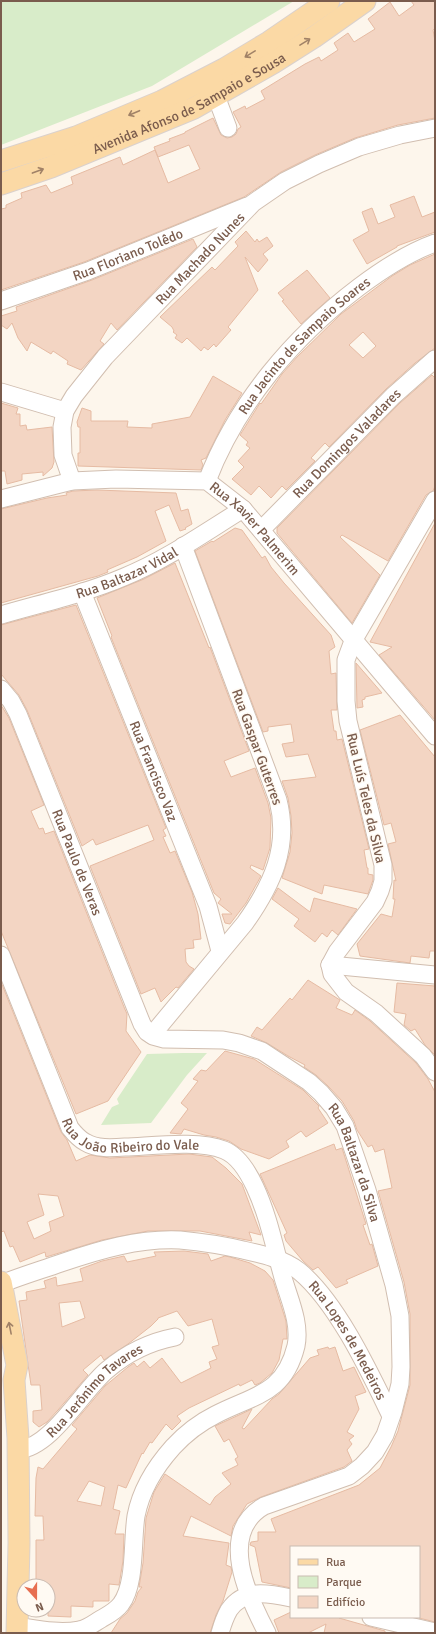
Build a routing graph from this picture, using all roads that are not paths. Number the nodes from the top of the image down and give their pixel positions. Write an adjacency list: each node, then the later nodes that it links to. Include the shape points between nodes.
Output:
1 (329, 1): 6 (main road, Avenida Afonso de Sampaio e Sousa, one-way to 6, via 224,69 162,100 76,137)
2 (365, 1): 3 (main road, Avenida Afonso de Sampaio e Sousa, one-way to 2, via 314,37)
3 (216, 96): 4 (street); 7 (main road, Avenida Afonso de Sampaio e Sousa, one-way to 3, via 194,108)
4 (228, 128)
5 (435, 128): 8 (street, Rua Machado Nunes, via 359,147 286,181)
6 (1, 161)
7 (1, 184)
8 (253, 203): 10 (street, Rua Floriano Tolêdo, via 88,271); 13 (street, Rua Machado Nunes, via 105,357 86,379)
9 (435, 243): 15 (street, Rua Jacinto de Sampaio Soares, via 400,258 381,270 336,304 299,338 243,410 216,457)
10 (1, 301)
11 (435, 359): 19 (street, Rua Domingos Valadares, via 393,396)
12 (1, 392): 13 (street)
13 (65, 411): 14 (street, Rua Machado Nunes, via 62,442 66,466)
14 (72, 481): 15 (street, Rua Xavier Palmerim); 16 (street, Rua Xavier Palmerim)
15 (207, 481): 18 (street, Rua Xavier Palmerim)
16 (1, 499)
17 (435, 500): 23 (street)
18 (243, 509): 19 (street, Rua Xavier Palmerim); 20 (street, Rua Baltazar Vidal)
19 (261, 530): 23 (street, Rua Xavier Palmerim)
20 (183, 546): 21 (street, Rua Baltazar Vidal, via 144,568); 26 (street, Rua Gaspar Guterres, via 278,800 282,825 278,863 269,885 245,923)
21 (82, 592): 22 (street, Rua Baltazar Vidal); 26 (street, Rua Francisco Vaz, via 208,906)
22 (1, 615)
23 (353, 641): 25 (street, Rua Xavier Palmerim); 28 (street, Rua Luís Teles da Silva, via 346,660 348,721 382,865 383,881 375,902)
24 (1, 689): 30 (street, Rua Paulo de Veras, via 18,714 142,1024)
25 (435, 736)
26 (220, 951): 30 (street, Rua Gaspar Guterres)
27 (1, 956): 32 (street, Rua João Ribeiro do Vale, via 70,1128 76,1135 94,1146 112,1148 185,1145 225,1150 244,1168 255,1187)
28 (330, 965): 29 (street); 31 (street, via 332,974 346,992 376,1013 423,1056)
29 (435, 975)
30 (152, 1035): 37 (street, Rua Baltazar da Silva, via 164,1039 224,1040 262,1051 309,1082 334,1108 345,1126 367,1190 394,1285 400,1316 401,1372)
31 (435, 1072)
32 (278, 1260): 33 (street, Rua Lopes de Medeiros, via 218,1245 178,1240 136,1243 112,1247); 37 (street, Rua Lopes de Medeiros, via 300,1272 322,1295 348,1334); 42 (street, Rua João Ribeiro do Vale, via 297,1330 291,1363 282,1376 260,1396 216,1414 187,1433 154,1471 137,1514 132,1572 127,1591 121,1604 111,1614 80,1630)
33 (1, 1283): 36 (main road, one-way to 33, via 17,1365)
34 (175, 1337): 38 (street, Rua Jerônimo Tavares, via 159,1340 131,1352 107,1371 44,1439)
35 (1, 1345): 36 (main road, via 5,1367)
36 (14, 1380): 38 (main road)
37 (392, 1416): 39 (street, Rua Lopes de Medeiros, via 375,1452 349,1476 264,1506 248,1519 240,1540 240,1560)
38 (18, 1450): 42 (main road)
39 (249, 1594): 40 (street, via 266,1593); 44 (street, via 229,1610); 45 (street, Rua Lopes de Medeiros)
40 (290, 1598)
41 (375, 1618): 43 (street)
42 (17, 1630)
43 (435, 1632)
44 (220, 1633)
45 (267, 1633)

